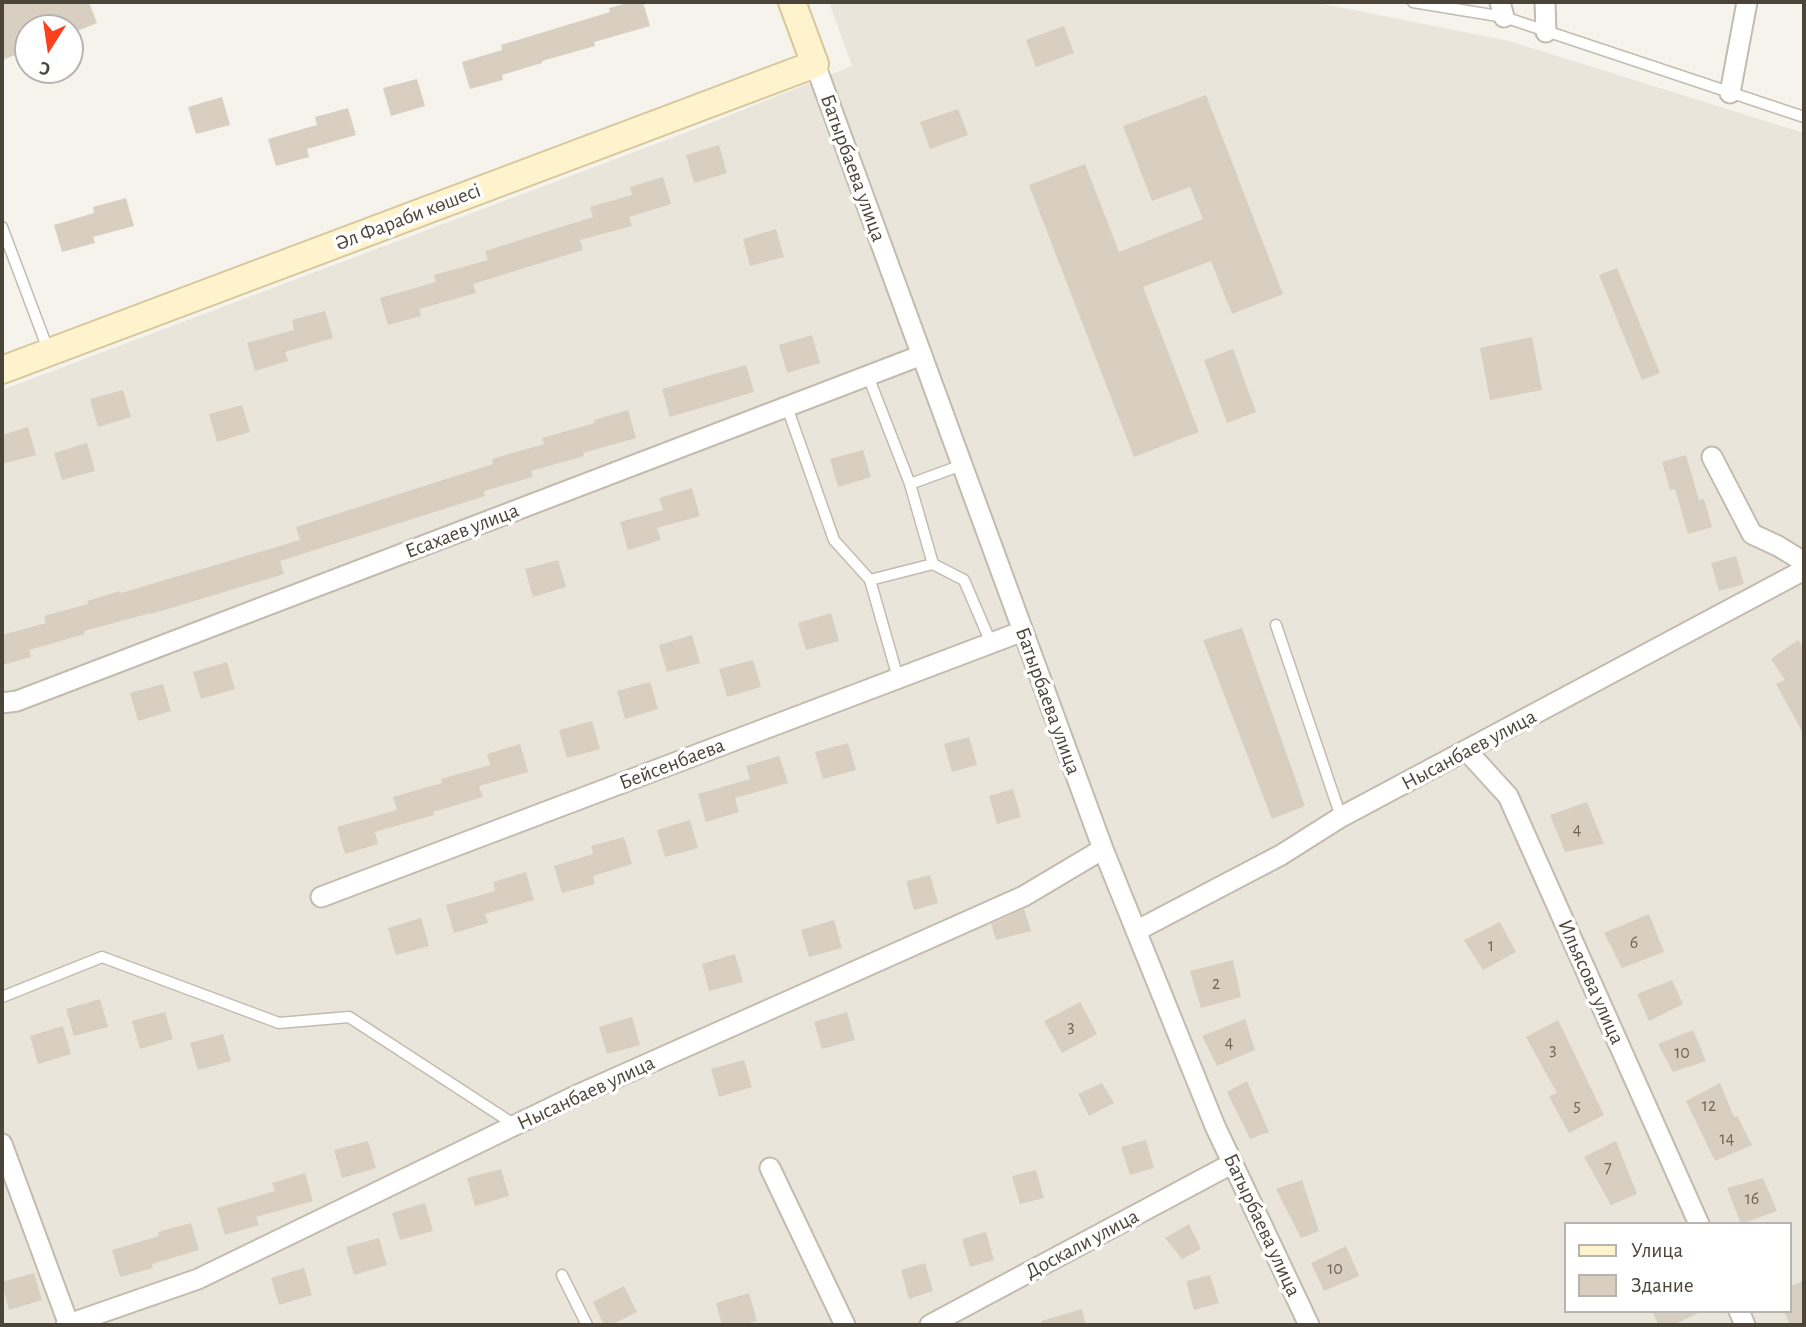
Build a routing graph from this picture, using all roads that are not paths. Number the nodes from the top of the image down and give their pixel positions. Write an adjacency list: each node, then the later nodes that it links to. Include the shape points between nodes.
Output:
1 (792, 2): 7 (street)
2 (1413, 2): 5 (lane)
3 (1545, 2): 6 (street)
4 (1746, 2): 8 (street)
5 (1502, 10): 6 (lane)
6 (1546, 32): 8 (lane)
7 (815, 64): 11 (street, Әл Фараби көшесі); 12 (street, Батырбаева улица)
8 (1730, 93): 9 (lane)
9 (1804, 117)
10 (2, 227): 11 (lane)
11 (49, 353): 13 (street, Әл Фараби көшесі)
12 (922, 355): 14 (street, Есахаев улица); 17 (street, Батырбаева улица)
13 (2, 370)
14 (867, 376): 15 (street, Есахаев улица); 18 (lane)
15 (787, 407): 22 (lane, via 834,540); 27 (street, Есахаев улица)
16 (1712, 457): 19 (street, via 1752,534)
17 (962, 465): 18 (lane); 24 (street, Батырбаева улица)
18 (910, 484): 20 (lane)
19 (1804, 562)
20 (933, 564): 22 (lane); 25 (lane, via 964,580)
21 (1804, 570): 28 (street, Нысанбаев улица)
22 (870, 580): 26 (lane)
23 (1276, 625): 29 (lane)
24 (1023, 631): 25 (street, Бейсенбаева); 30 (street, Батырбаева улица)
25 (991, 643): 26 (street, Бейсенбаева)
26 (898, 678): 31 (street, Бейсенбаева)
27 (2, 703)
28 (1467, 751): 29 (street, Нысанбаев улица); 38 (street, Ильясова улица, via 1508,796)
29 (1341, 817): 32 (street, Нысанбаев улица, via 1281,856)
30 (1102, 849): 32 (street, Батырбаева улица); 34 (street, Нысанбаев улица, via 1024,896)
31 (321, 897)
32 (1136, 931): 36 (street, Батырбаева улица)
33 (2, 998): 34 (lane, via 102,957 279,1023 349,1017)
34 (515, 1125): 40 (street, Нысанбаев улица, via 198,1279)
35 (2, 1144): 40 (street)
36 (1233, 1163): 43 (street, Доскали улица); 44 (street, Батырбаева улица)
37 (770, 1168): 42 (street)
38 (1698, 1222)
39 (562, 1275): 41 (lane)
40 (68, 1325)
41 (587, 1325)
42 (845, 1325)
43 (930, 1325)
44 (1309, 1325)

